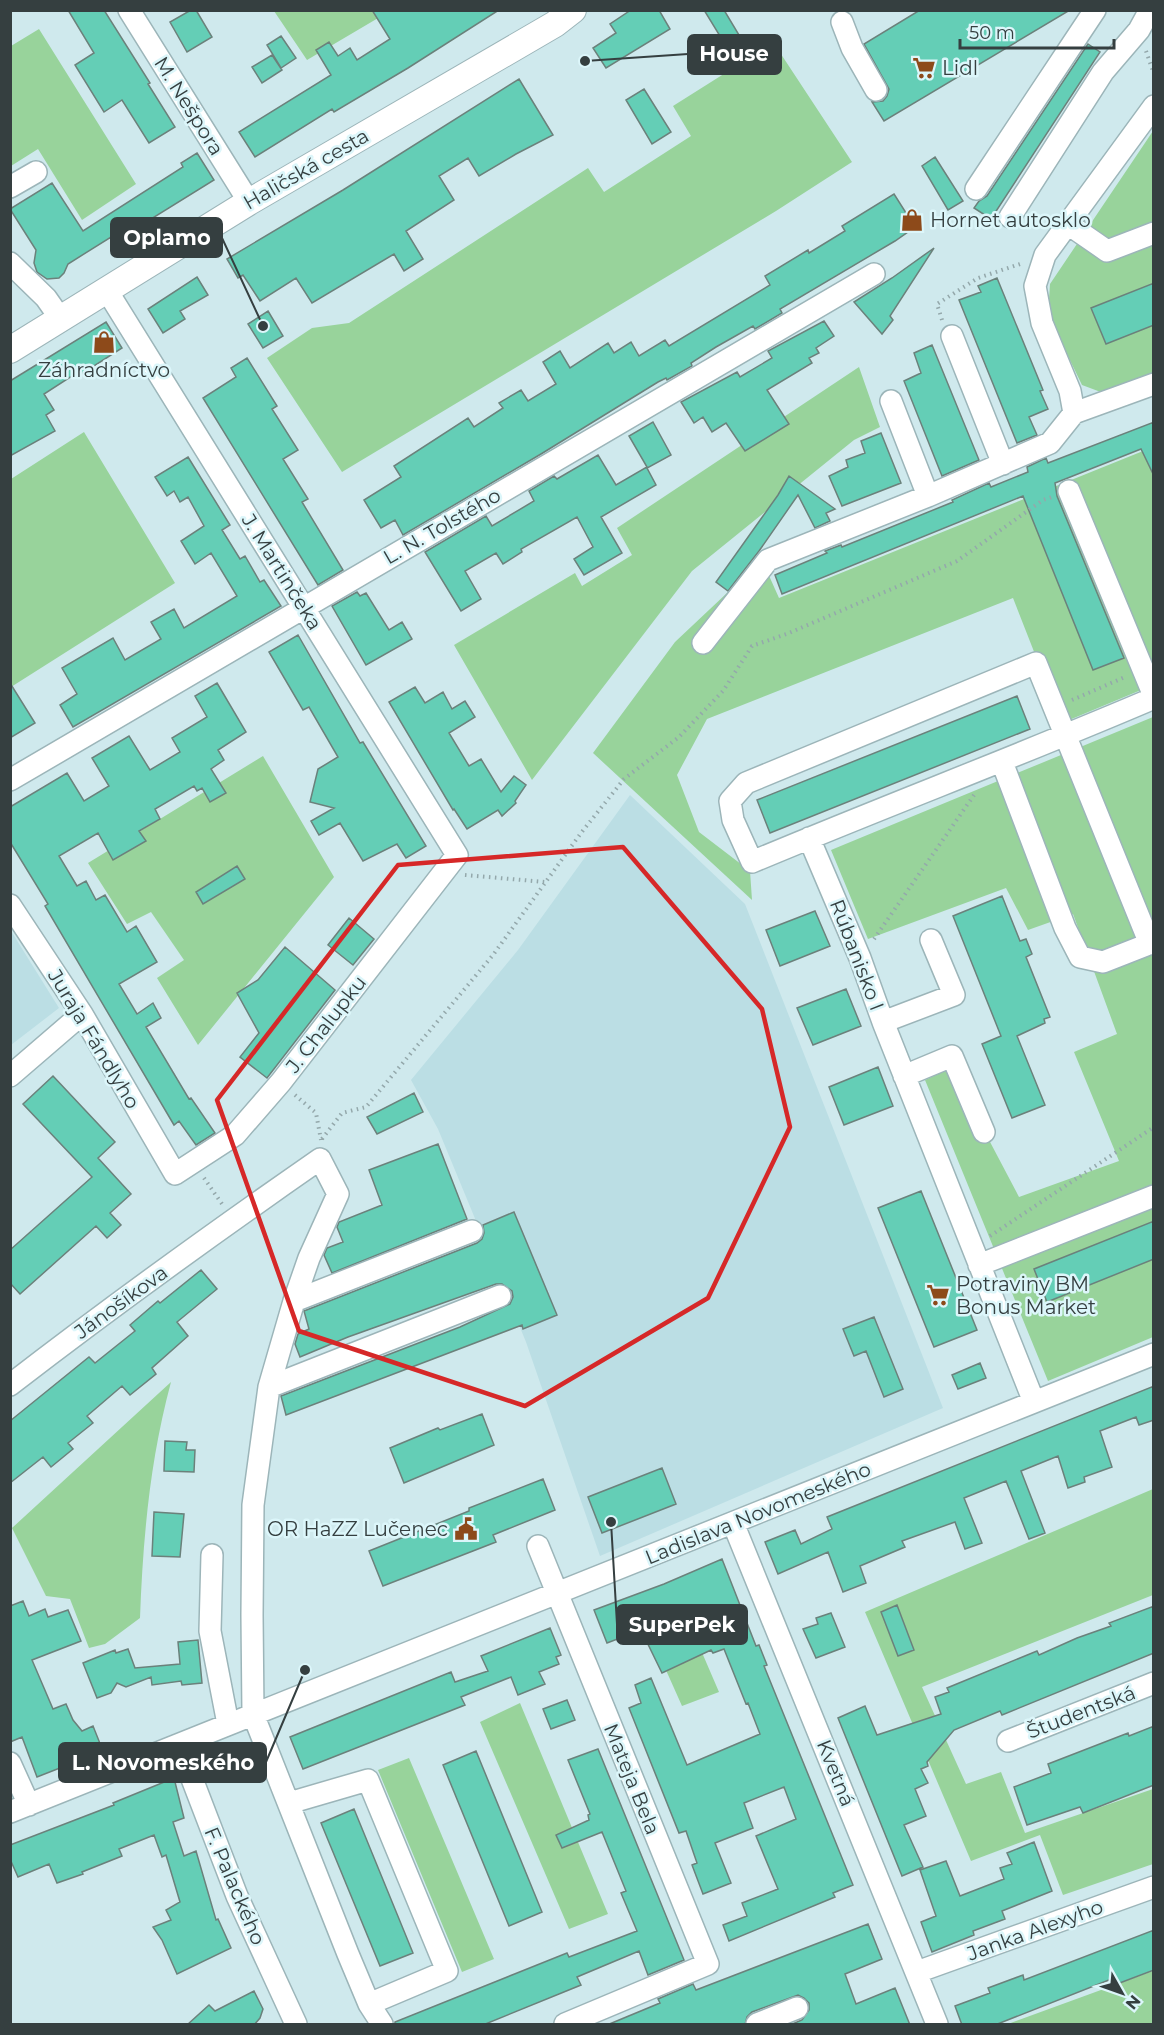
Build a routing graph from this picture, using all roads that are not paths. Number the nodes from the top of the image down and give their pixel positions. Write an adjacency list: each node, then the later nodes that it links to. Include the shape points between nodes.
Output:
1 (129, 10): 11 (street, M. Nešpora)
2 (1095, 10): 10 (street)
3 (1150, 10): 12 (street, via 1139,30 1103,72)
4 (558, 15): 11 (main road, Haličská cesta)
5 (842, 22): 6 (street)
6 (876, 90)
7 (1154, 106): 13 (street)
8 (36, 172): 9 (street)
9 (10, 188)
10 (976, 189)
11 (249, 202): 17 (main road, Haličská cesta)
12 (1010, 217)
13 (1068, 224): 14 (street, via 1107,251); 23 (street, via 1045,255 1035,286 1042,323 1070,391)
14 (1154, 233)
15 (10, 263): 18 (street, via 46,298)
16 (874, 274): 27 (street, L. N. Tolstého)
17 (106, 289): 18 (main road, Haličská cesta); 27 (street, J. Martinčeka)
18 (60, 318): 20 (main road, Haličská cesta)
19 (947, 328): 24 (street)
20 (10, 350)
21 (1154, 384): 23 (street)
22 (891, 401): 26 (street)
23 (1074, 413): 24 (street, via 1050,443)
24 (1004, 464): 26 (street)
25 (1070, 491): 29 (street)
26 (928, 496): 28 (street, via 768,560)
27 (304, 607): 32 (street, L. N. Tolstého); 34 (street, J. Martinčeka)
28 (703, 643)
29 (1154, 697): 30 (street)
30 (1067, 735): 31 (street); 33 (street, via 1036,663 746,783 730,801 733,820 752,862); 37 (street)
31 (1002, 762): 33 (street); 37 (street, via 1065,928 1080,957 1103,962)
32 (10, 780)
33 (809, 838): 39 (street, Rúbanisko I, via 860,958)
34 (453, 860): 43 (street, J. Chalupku, via 281,1082 235,1135)
35 (10, 905): 38 (street, Juraja Fándlyho)
36 (931, 940): 39 (street, via 954,995)
37 (1152, 943)
38 (82, 1014): 40 (street); 43 (street, Juraja Fándlyho)
39 (882, 1022): 41 (street, Rúbanisko I)
40 (10, 1076)
41 (904, 1076): 42 (street, via 952,1056); 46 (street, Rúbanisko I)
42 (984, 1132)
43 (184, 1168)
44 (1154, 1196): 46 (street)
45 (472, 1231): 48 (street)
46 (976, 1257): 52 (street, Rúbanisko I)
47 (500, 1296): 51 (street)
48 (294, 1301): 50 (street, Jánošíkova, via 338,1194 321,1149 233,1220); 51 (street)
49 (1154, 1354): 52 (street, Ladislava Novomeského)
50 (10, 1385)
51 (269, 1387): 58 (street, via 253,1505)
52 (1034, 1402): 53 (street, Ladislava Novomeského)
53 (733, 1523): 56 (street, Ladislava Novomeského); 66 (street, Kvetná)
54 (538, 1546): 56 (street, Mateja Bela)
55 (212, 1555): 59 (street, via 210,1631)
56 (556, 1593): 58 (street, Ladislava Novomeského); 71 (street, Mateja Bela, via 708,1964)
57 (1154, 1683): 60 (street, Študentská)
58 (254, 1714): 59 (street, Ladislava Novomeského); 63 (street)
59 (228, 1724): 61 (street, Ladislava Novomeského)
60 (1008, 1741)
61 (178, 1745): 64 (street, Ladislava Novomeského); 69 (street, F. Palackého, via 237,1896)
62 (10, 1763): 64 (street)
63 (289, 1803): 67 (street); 67 (street, via 368,1780 447,1971)
64 (20, 1808)
65 (1154, 1887): 66 (street, Janka Alexyho)
66 (917, 1972): 73 (street, Kvetná)
67 (369, 2004): 70 (street)
68 (797, 2008): 72 (street)
69 (296, 2025)
70 (382, 2025)
71 (565, 2025)
72 (757, 2025)
73 (937, 2025)

